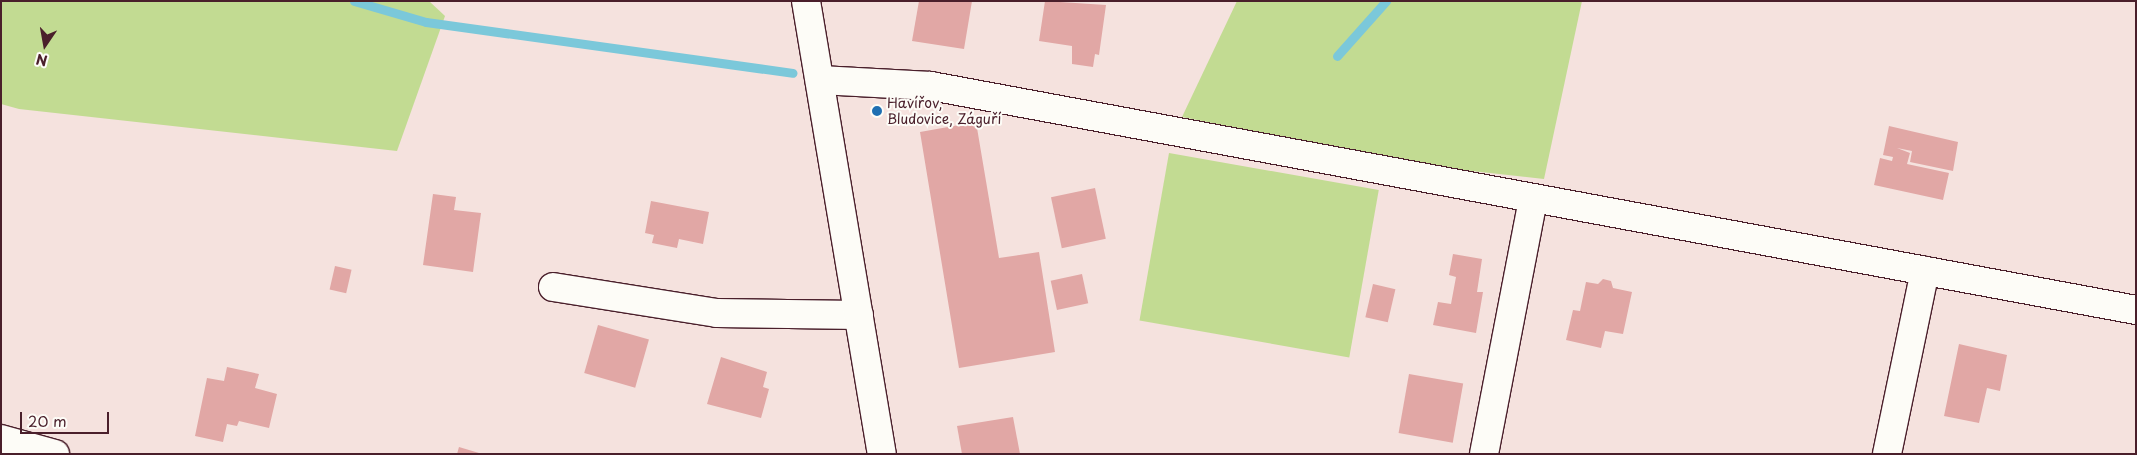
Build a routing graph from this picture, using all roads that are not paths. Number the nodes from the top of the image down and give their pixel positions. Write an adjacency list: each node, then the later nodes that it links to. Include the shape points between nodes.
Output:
1 (806, 1): 2 (street)
2 (820, 80): 3 (street, via 931,86); 7 (street)
3 (1533, 199): 4 (street); 11 (street)
4 (1925, 271): 6 (street); 12 (street)
5 (554, 286): 7 (street, via 717,313)
6 (2136, 310)
7 (859, 315): 10 (street)
8 (1, 439): 9 (street)
9 (55, 454)
10 (882, 454)
11 (1484, 454)
12 (1887, 454)

